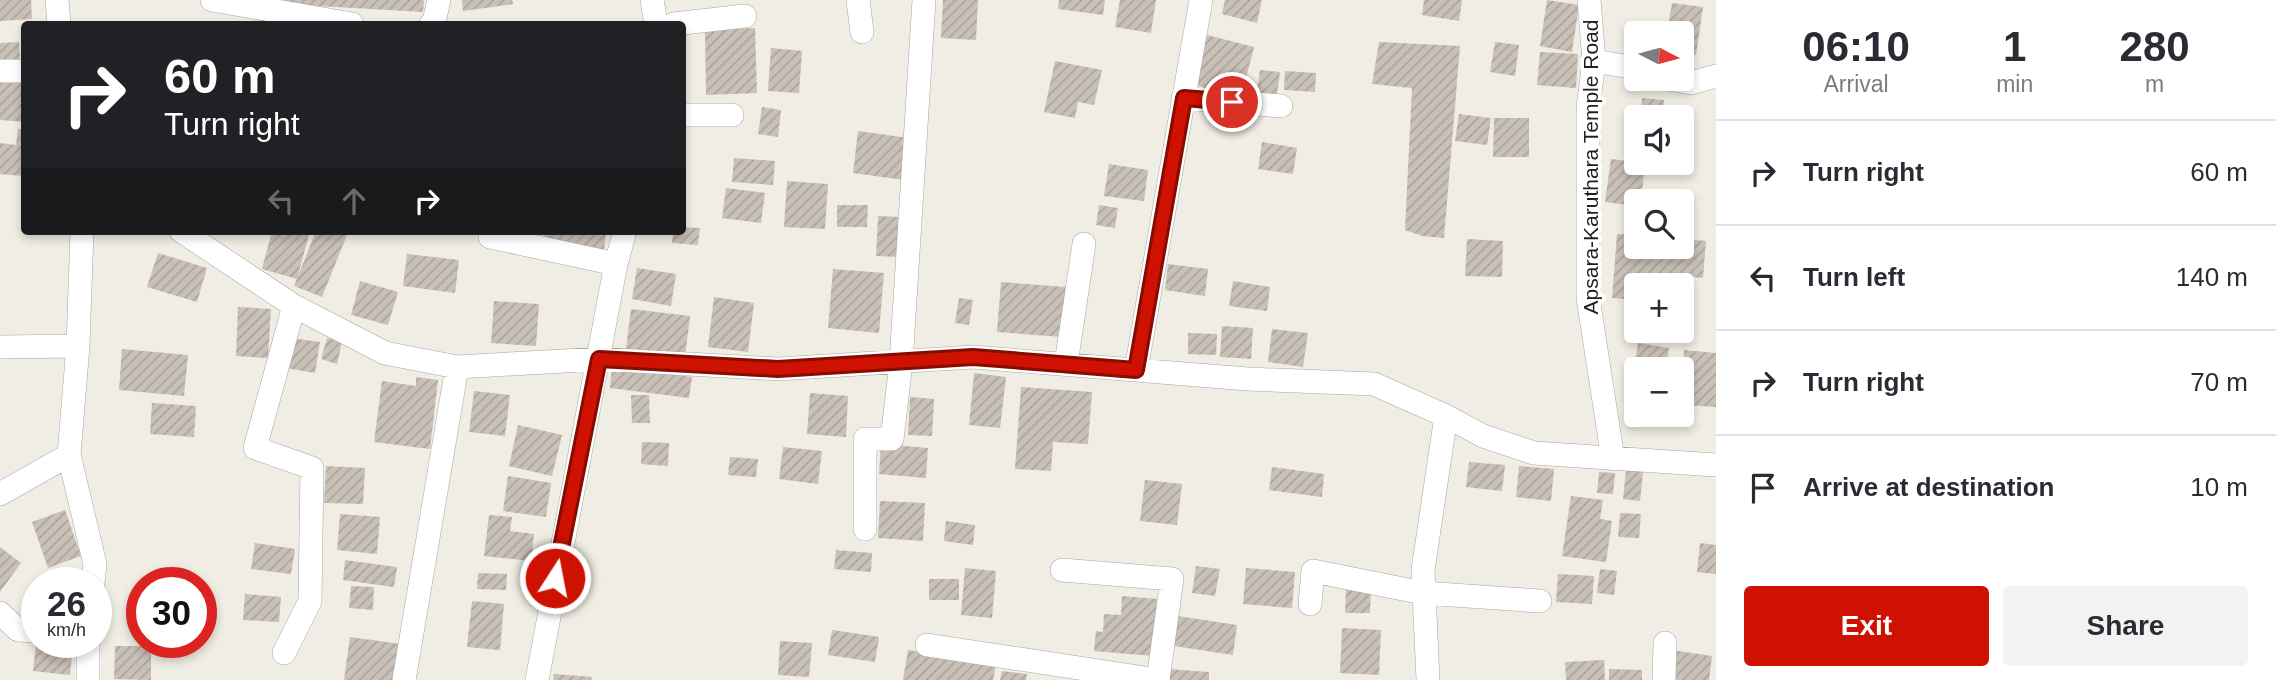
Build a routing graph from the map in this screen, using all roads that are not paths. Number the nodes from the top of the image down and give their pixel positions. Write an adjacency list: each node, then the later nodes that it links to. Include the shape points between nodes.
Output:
1 (57, 0): 10 (street)
2 (212, 0): 11 (street)
3 (439, 0): 12 (street)
4 (652, 0): 13 (street)
5 (858, 0): 15 (street)
6 (924, 0): 36 (street)
7 (1201, 0): 22 (street)
8 (1589, 0): 16 (street, Apsara-Karuthara Temple Road)
9 (745, 16): 14 (street)
10 (59, 21)
11 (334, 21)
12 (434, 21)
13 (656, 21)
14 (686, 23)
15 (862, 33)
16 (1594, 61): 17 (street); 42 (street, Apsara-Karuthara Temple Road, via 1588,108 1588,298)
17 (1624, 66)
18 (0, 71): 19 (street)
19 (21, 71)
20 (1716, 76): 21 (street)
21 (1694, 82)
22 (1184, 98): 23 (street); 39 (street)
23 (1281, 106)
24 (732, 114): 25 (street)
25 (686, 115)
26 (82, 235): 33 (street)
27 (187, 235): 32 (street)
28 (624, 235): 31 (street)
29 (490, 237): 31 (street)
30 (1084, 244): 37 (street)
31 (616, 264): 35 (street)
32 (294, 306): 38 (street, via 385,353); 55 (street, via 255,448 312,468 310,601)
33 (78, 346): 34 (street); 41 (street)
34 (0, 347)
35 (599, 359): 36 (street, via 778,369); 38 (street); 59 (street)
36 (901, 363): 37 (street, via 973,357); 45 (street, via 892,439 865,439)
37 (1066, 363): 39 (street)
38 (457, 367): 58 (street)
39 (1136, 370): 40 (street, via 1374,384)
40 (1446, 416): 42 (street, via 1483,436 1534,453); 48 (street)
41 (69, 455): 44 (street); 46 (street)
42 (1613, 459): 43 (street)
43 (1716, 465)
44 (0, 494)
45 (865, 530)
46 (95, 567)
47 (1062, 570): 60 (street, via 1172,579)
48 (1423, 593): 49 (street); 50 (street, via 1313,571); 61 (street)
49 (1539, 601)
50 (1310, 604)
51 (0, 613): 52 (street)
52 (21, 630)
53 (1665, 643): 62 (street)
54 (927, 645): 60 (street)
55 (284, 653)
56 (88, 658): 57 (street)
57 (88, 680)
58 (404, 680)
59 (537, 680)
60 (1158, 680)
61 (1427, 680)
62 (1664, 680)

